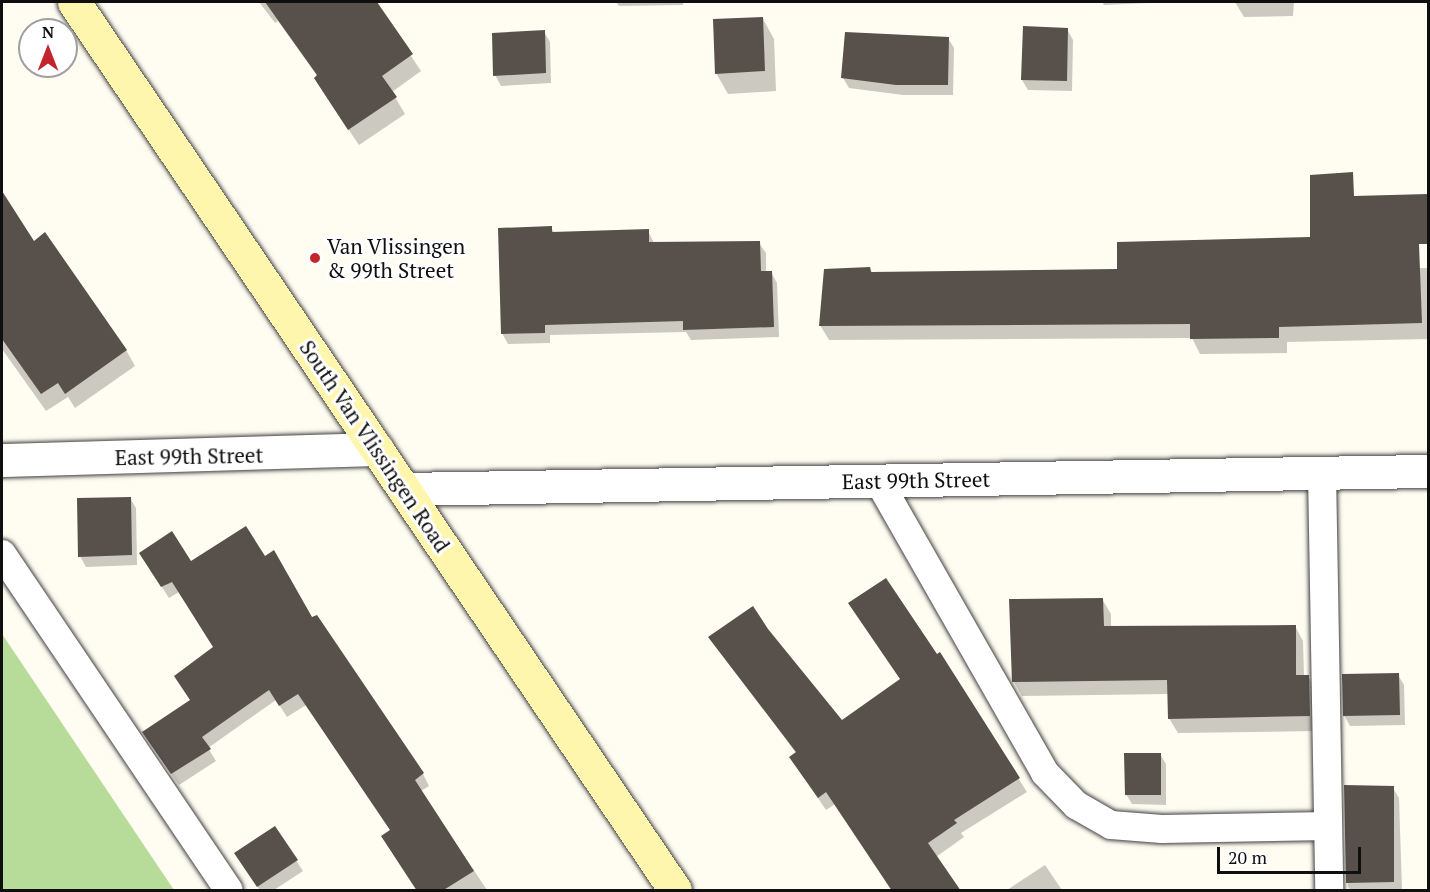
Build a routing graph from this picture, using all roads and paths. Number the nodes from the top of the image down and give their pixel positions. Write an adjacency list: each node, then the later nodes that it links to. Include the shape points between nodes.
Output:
1 (74, 2): 2 (main road, South Van Vlissingen Road)
2 (377, 449): 3 (street, East 99th Street); 7 (main road, South Van Vlissingen Road)
3 (2, 460)
4 (1428, 471): 5 (street, East 99th Street)
5 (1322, 472): 6 (street, East 99th Street); 9 (lane)
6 (878, 480): 7 (street, East 99th Street); 9 (lane, via 1045,773 1076,805 1111,825 1162,829)
7 (404, 489): 11 (main road, South Van Vlissingen Road)
8 (2, 554): 10 (lane)
9 (1328, 826): 12 (lane)
10 (229, 891)
11 (675, 891)
12 (1329, 891)

